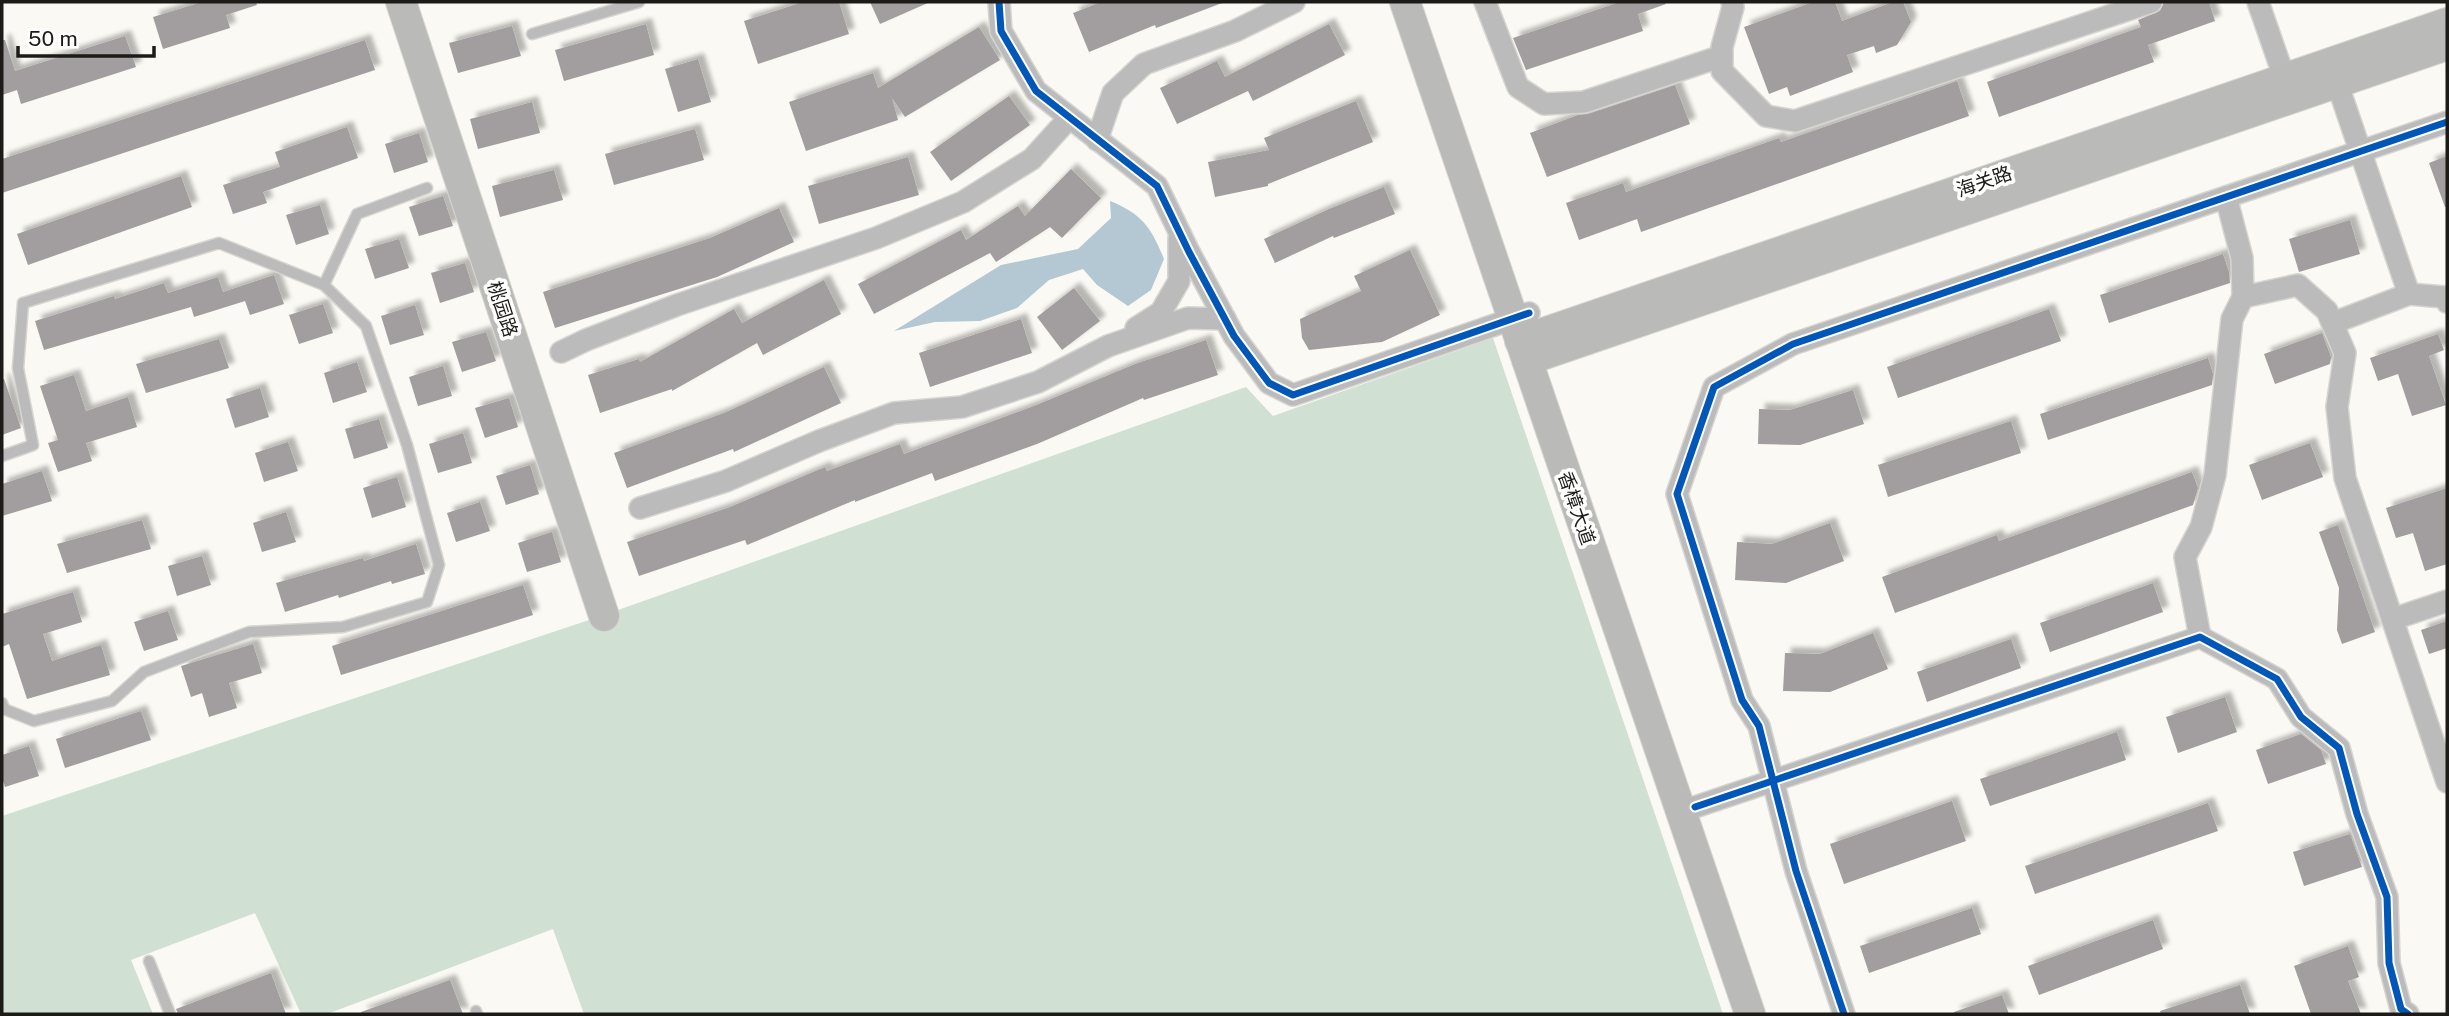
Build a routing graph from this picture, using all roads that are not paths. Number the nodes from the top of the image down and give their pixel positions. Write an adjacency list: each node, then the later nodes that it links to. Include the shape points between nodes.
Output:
1 (401, 2): 36 (street, 桃园路)
2 (639, 2): 12 (lane)
3 (999, 2): 17 (street, via 1001,31 1035,91)
4 (1294, 2): 19 (street, via 1144,64 1114,93)
5 (1405, 2): 30 (street, 香樟大道)
6 (1425, 2): 30 (street, 香樟大道)
7 (1485, 2): 14 (street, via 1518,87 1544,104 1584,102)
8 (2151, 2): 14 (street, via 1795,121 1766,116 1721,71)
9 (2258, 2): 16 (street)
10 (1737, 4): 14 (street)
11 (2447, 23): 15 (street, 海关路)
12 (532, 34)
13 (2447, 45): 15 (street, 海关路)
14 (1722, 55)
15 (2334, 73): 16 (street, 海关路); 20 (street)
16 (2288, 89): 30 (street, 海关路)
17 (1069, 118): 19 (street); 32 (street, via 1032,159 963,202 876,238 677,304)
18 (2447, 122): 20 (street)
19 (1097, 140): 23 (street, via 1157,186)
20 (2361, 151): 22 (street); 25 (street)
21 (427, 188): 24 (lane, via 357,214)
22 (2226, 197): 26 (street, via 2242,258); 40 (street, via 1793,344 1713,387 1677,494 1742,700 1759,726)
23 (1178, 230): 28 (street); 31 (street, via 1179,281 1161,312)
24 (324, 285): 33 (lane, via 219,243 23,303 18,368 33,446); 39 (lane, via 366,326 407,445 439,565 427,602 343,626 249,632 144,672 112,701 34,721 4,709)
25 (2409, 294): 27 (street, via 2444,297); 29 (street)
26 (2243, 297): 29 (street, via 2298,285 2327,311); 38 (street, via 2232,319 2215,475 2201,527 2185,557)
27 (2447, 302)
28 (1225, 319): 30 (street, via 1269,383 1293,395); 31 (street, via 1188,318)
29 (2333, 323): 37 (street, via 2345,353 2337,407 2345,478)
30 (1528, 337): 42 (street, 香樟大道); 45 (street, 香樟大道)
31 (1108, 346): 34 (street, via 1038,382 962,407 894,413 726,481)
32 (561, 352)
33 (2, 456)
34 (640, 508)
35 (2447, 601): 37 (street)
36 (604, 615)
37 (2393, 619): 41 (street)
38 (2200, 638): 40 (street); 48 (street, via 2277,679 2301,717 2339,748 2387,897 2389,963 2401,1009)
39 (2, 703)
40 (1773, 781): 42 (street); 47 (street, via 1796,871)
41 (2447, 782)
42 (1695, 807): 46 (street, 香樟大道)
43 (149, 961): 44 (lane)
44 (170, 1014)
45 (1750, 1014)
46 (1765, 1014)
47 (1844, 1014)
48 (2407, 1014)

